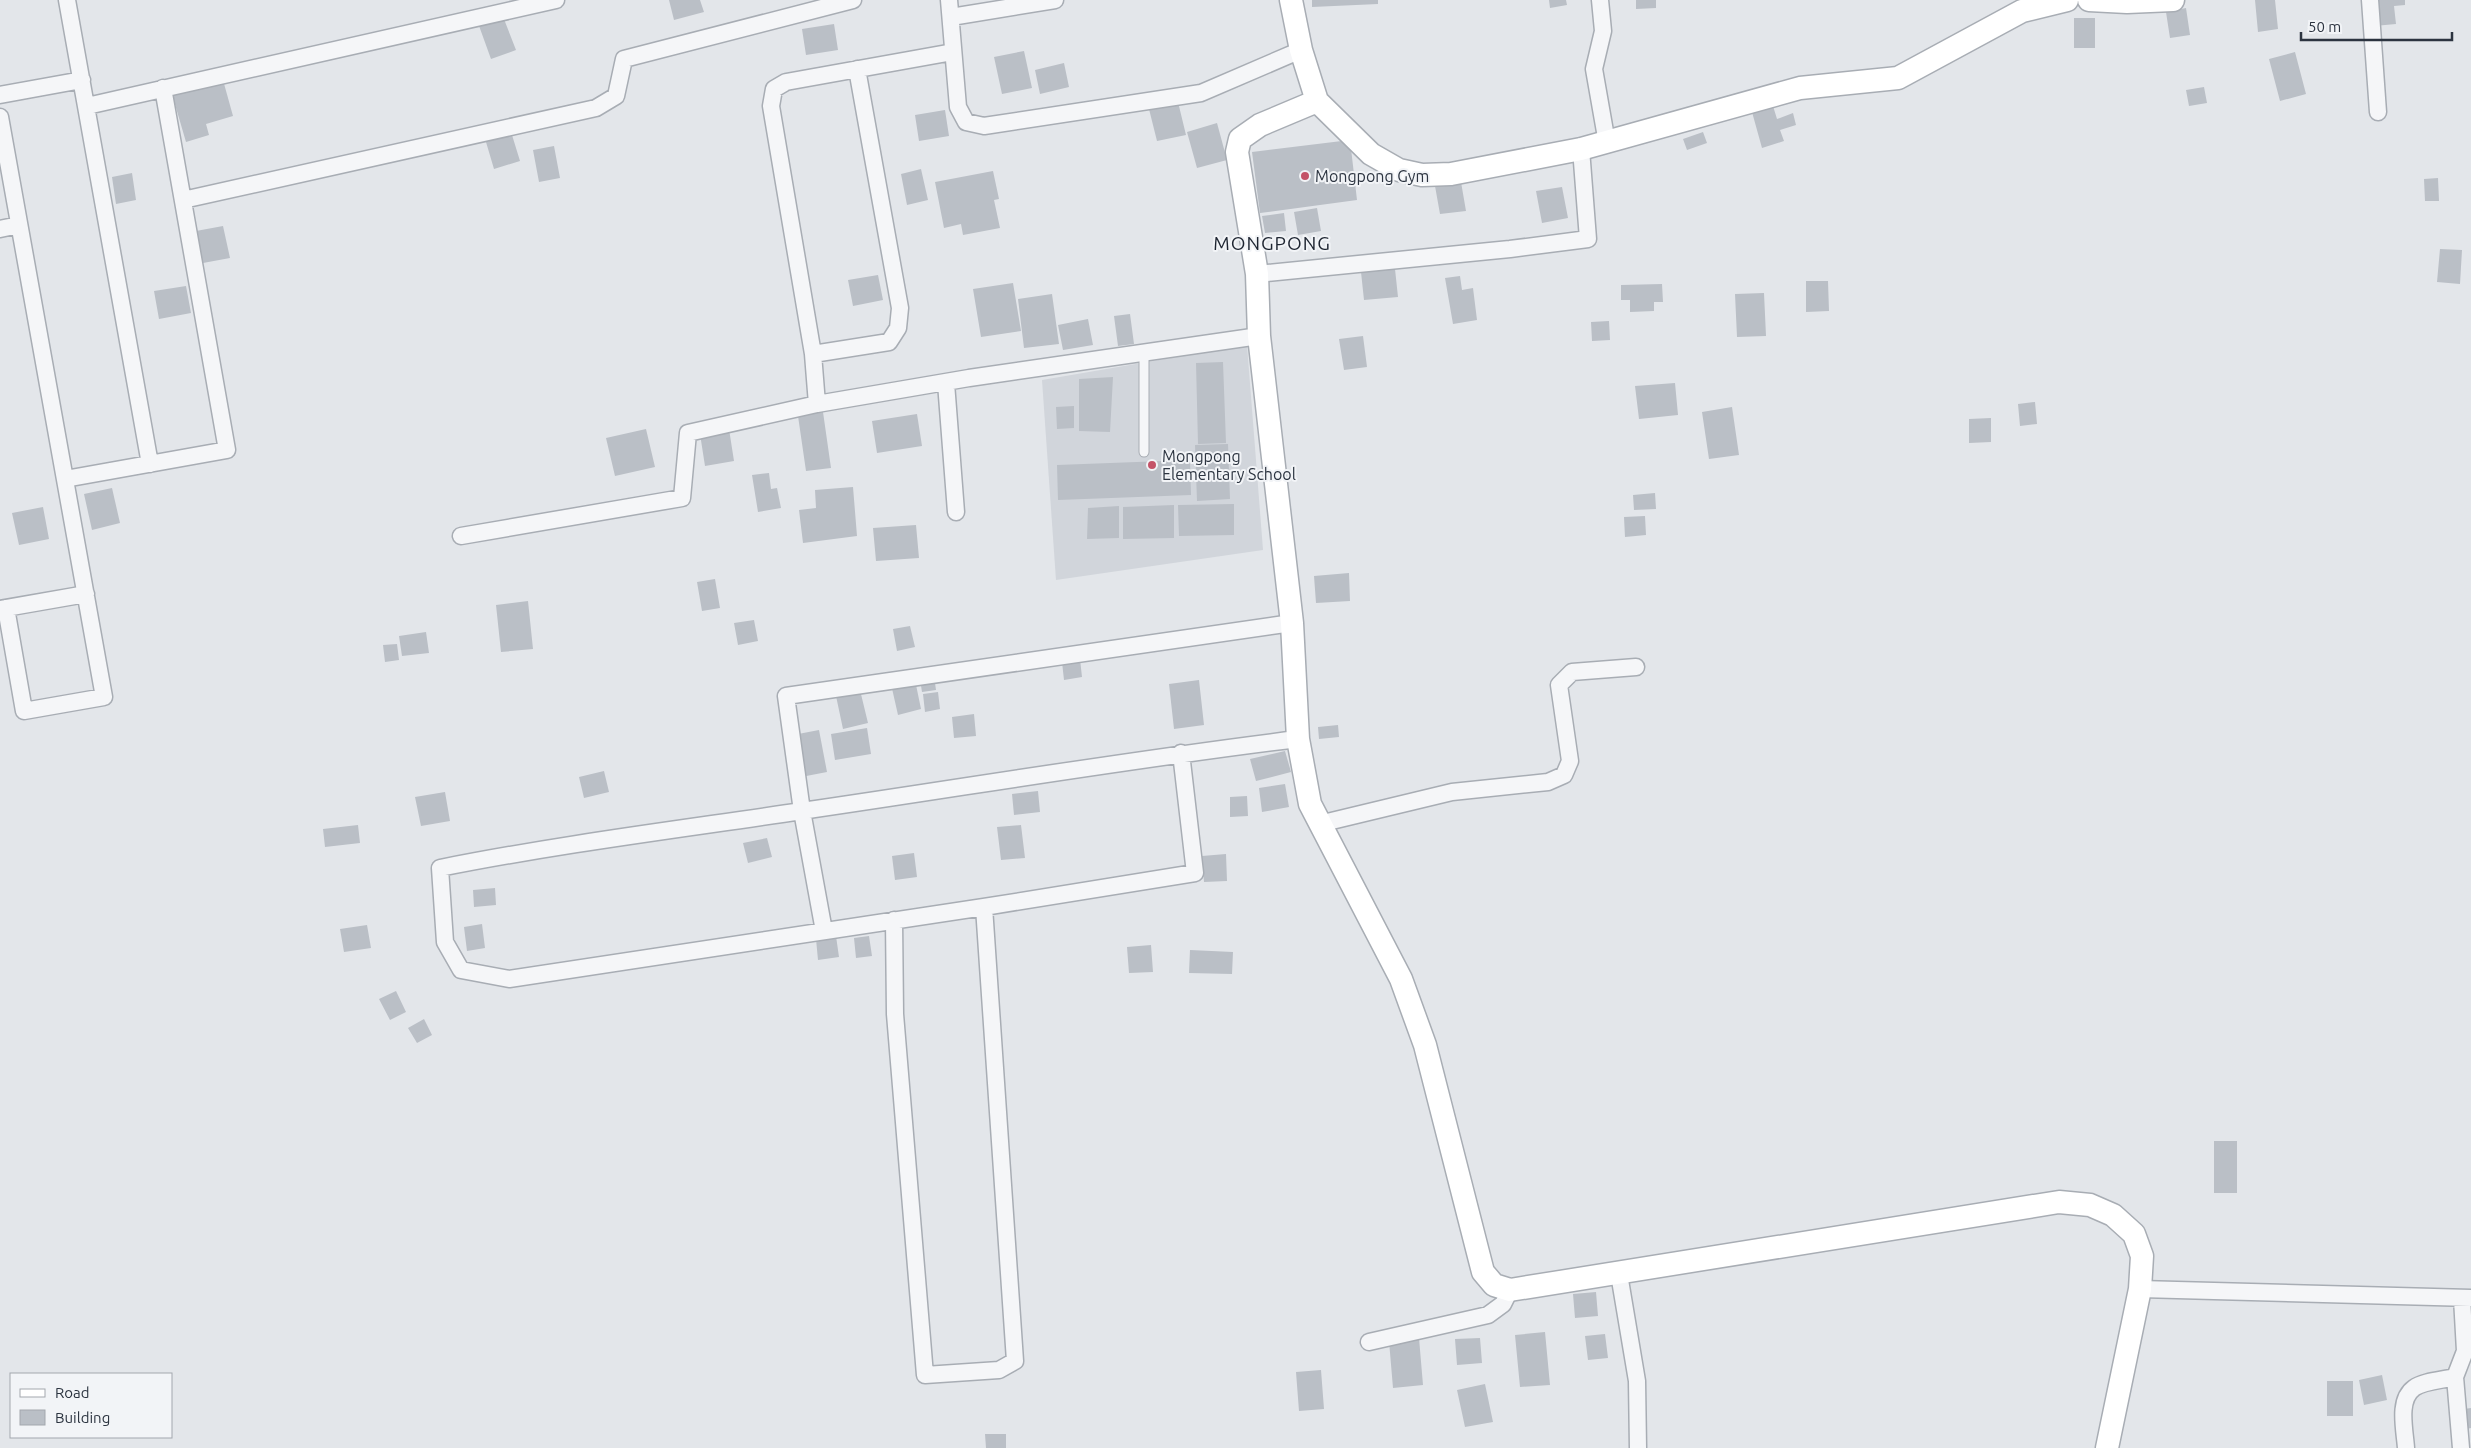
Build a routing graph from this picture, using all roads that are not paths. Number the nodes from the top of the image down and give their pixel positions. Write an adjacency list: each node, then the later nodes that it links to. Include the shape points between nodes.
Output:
1 (68, 0): 16 (street)
2 (556, 0): 17 (street)
3 (853, 0): 25 (street, via 624,59 616,96 596,108)
4 (949, 0): 12 (street)
5 (1055, 0): 12 (street)
6 (1291, 0): 13 (street)
7 (1600, 0): 23 (street, via 1603,31 1594,68)
8 (2067, 0): 23 (street, via 2022,11 1898,78 1800,88)
9 (2089, 0): 10 (street)
10 (2173, 0)
11 (2370, 0): 21 (street)
12 (951, 18): 14 (street)
13 (1301, 50): 14 (street, via 1201,93 984,126 966,122 958,107); 19 (street)
14 (953, 52): 15 (street)
15 (857, 69): 30 (street, via 786,82 774,89 772,106); 30 (street, via 900,308 898,328 889,342)
16 (82, 80): 18 (street); 20 (street)
17 (163, 88): 20 (street); 25 (street)
18 (0, 95)
19 (1317, 101): 24 (street, via 1371,154 1400,170 1422,175 1451,174); 28 (street, via 1260,124 1240,139 1237,152)
20 (86, 106): 35 (street)
21 (2378, 112)
22 (0, 117): 26 (street)
23 (1607, 143): 24 (street)
24 (1582, 149): 28 (street, via 1588,239)
25 (183, 200): 35 (street, via 228,450)
26 (19, 225): 27 (street); 36 (street)
27 (0, 229)
28 (1256, 274): 29 (street)
29 (1259, 336): 31 (street); 41 (street)
30 (814, 354): 33 (street)
31 (1144, 354): 32 (street); 34 (lane)
32 (946, 383): 33 (street); 37 (street)
33 (817, 404): 38 (street, via 688,433 682,498)
34 (1144, 452)
35 (150, 464): 36 (street)
36 (65, 479): 39 (street)
37 (956, 512)
38 (461, 536)
39 (86, 594): 40 (street); 40 (street, via 104,697 24,710)
40 (3, 608)
41 (1292, 623): 43 (street); 45 (street, via 786,696)
42 (1636, 666): 46 (street, via 1572,672 1559,685 1570,761 1564,775 1548,782 1452,792)
43 (1298, 739): 44 (street); 46 (street, via 1310,804)
44 (1181, 753): 45 (street); 47 (street, via 1195,873)
45 (802, 811): 49 (street); 49 (street, via 530,850 440,868 445,942 461,970 509,979)
46 (1319, 824): 52 (street, via 1402,979 1425,1045 1484,1272 1494,1285)
47 (984, 907): 48 (street); 48 (street, via 1015,1361 999,1370 925,1375 894,1014)
48 (894, 920): 49 (street)
49 (824, 931)
50 (1619, 1274): 51 (street, via 2059,1202 2090,1204 2113,1215 2134,1234 2142,1256); 52 (street); 56 (street, via 1637,1381)
51 (2140, 1289): 53 (street); 57 (street)
52 (1510, 1290): 54 (street, via 1503,1304 1488,1315)
53 (2467, 1298): 55 (street, via 2465,1351)
54 (1369, 1342)
55 (2455, 1377): 58 (street, via 2414,1387 2406,1397); 59 (street)
56 (1638, 1448)
57 (2107, 1448)
58 (2406, 1448)
59 (2461, 1448)

